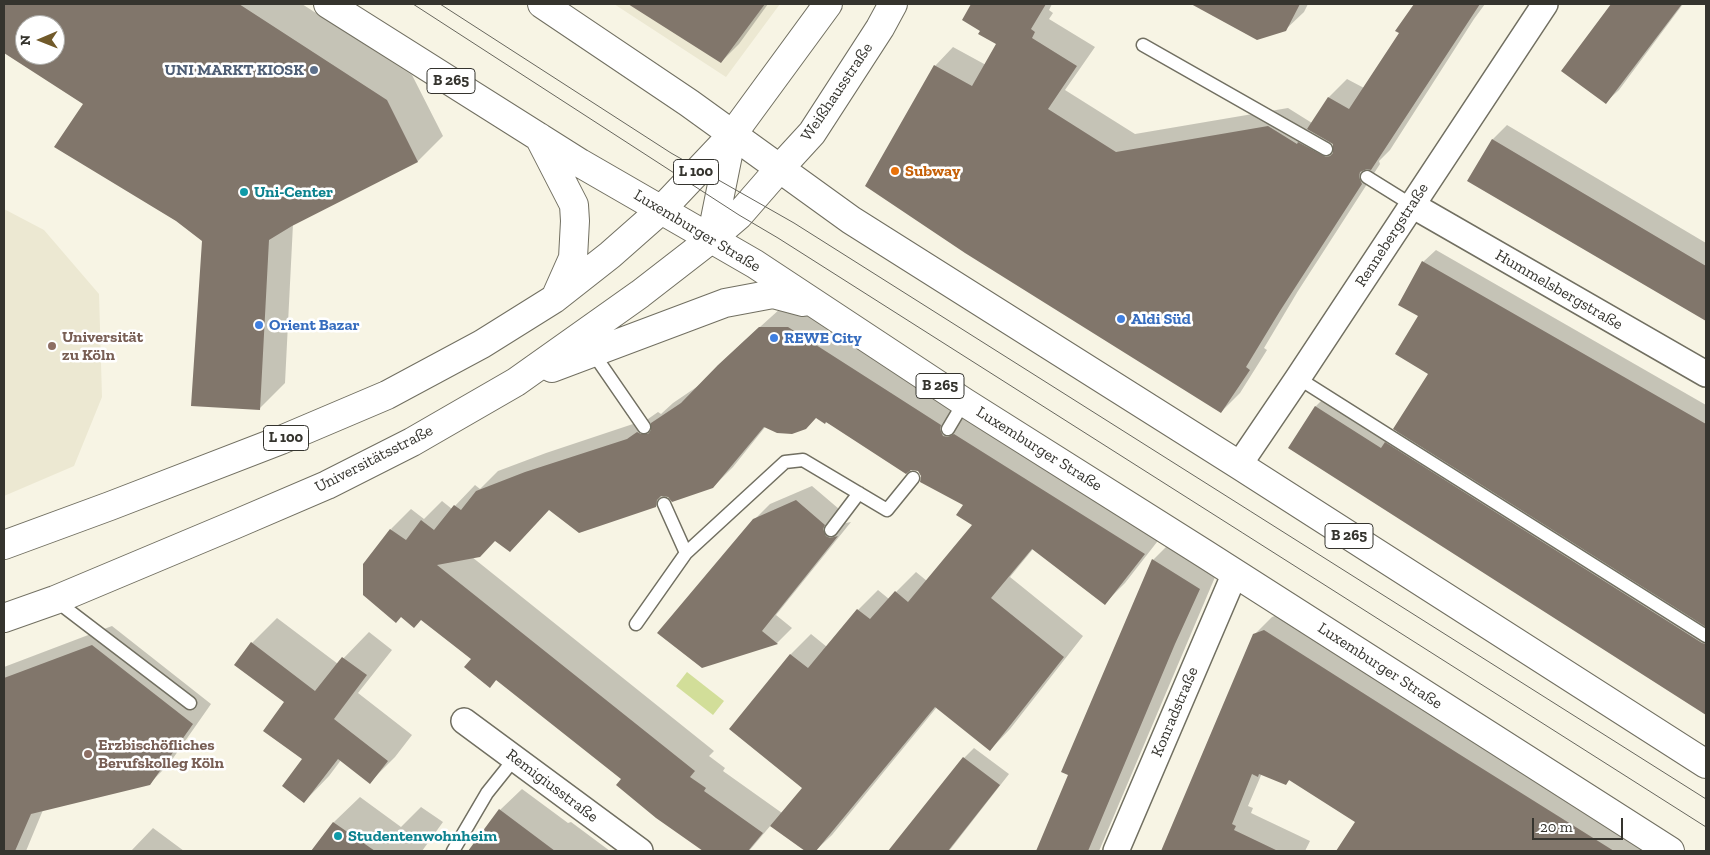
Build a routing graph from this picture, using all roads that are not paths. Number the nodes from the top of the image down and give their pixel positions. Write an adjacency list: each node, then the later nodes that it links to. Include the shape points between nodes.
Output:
1 (328, 4): 8 (main road, Luxemburger Straße / B 265)
2 (542, 4): 7 (main road, B 265)
3 (828, 4): 7 (main road)
4 (894, 4): 10 (main road, Weißhausstraße, via 809,137)
5 (1545, 4): 12 (street, Rennebergstraße)
6 (1143, 45): 9 (lane)
7 (732, 135): 10 (main road, B 265); 13 (main road, L 100); 14 (main road)
8 (539, 137): 13 (main road, Luxemburger Straße / B 265); 15 (main road, via 574,205 574,258)
9 (1326, 149)
10 (779, 169): 14 (main road, Weißhausstraße); 24 (main road, B 265, via 851,220)
11 (1367, 177): 12 (lane)
12 (1412, 205): 18 (street, Hummelsbergstraße); 19 (street, Rennebergstraße)
13 (661, 210): 14 (main road, Luxemburger Straße / B 265); 15 (main road, L 100)
14 (711, 240): 16 (main road, Luxemburger Straße / B 265, via 755,264); 20 (main road, Universitätsstraße)
15 (554, 299): 29 (main road, L 100, via 482,344 387,394 281,440)
16 (820, 307): 17 (main road, via 773,294 754,297 725,303); 21 (main road, Luxemburger Straße / B 265)
17 (593, 353): 20 (main road); 22 (lane)
18 (1706, 374)
19 (1298, 378): 24 (street, Rennebergstraße); 35 (lane)
20 (516, 382): 32 (main road, Universitätsstraße, via 412,442 327,485)
21 (964, 402): 23 (lane); 31 (main road, Luxemburger Straße / B 265)
22 (644, 427)
23 (948, 429)
24 (1239, 464): 39 (main road, B 265)
25 (913, 478): 26 (lane, via 886,510)
26 (859, 493): 28 (lane); 30 (lane, via 803,460 785,462)
27 (664, 504): 30 (lane)
28 (831, 530)
29 (4, 544)
30 (686, 553): 34 (lane)
31 (1235, 573): 42 (street, Konradstraße); 43 (main road, Luxemburger Straße / B 265)
32 (55, 600): 33 (main road, Universitätsstraße); 36 (lane)
33 (4, 618)
34 (636, 624)
35 (1706, 636)
36 (190, 703)
37 (464, 721): 38 (street, Remigiusstraße)
38 (515, 758): 40 (lane, via 487,793); 41 (street, Remigiusstraße)
39 (1706, 764)
40 (453, 851)
41 (640, 851)
42 (1116, 851)
43 (1670, 851)

